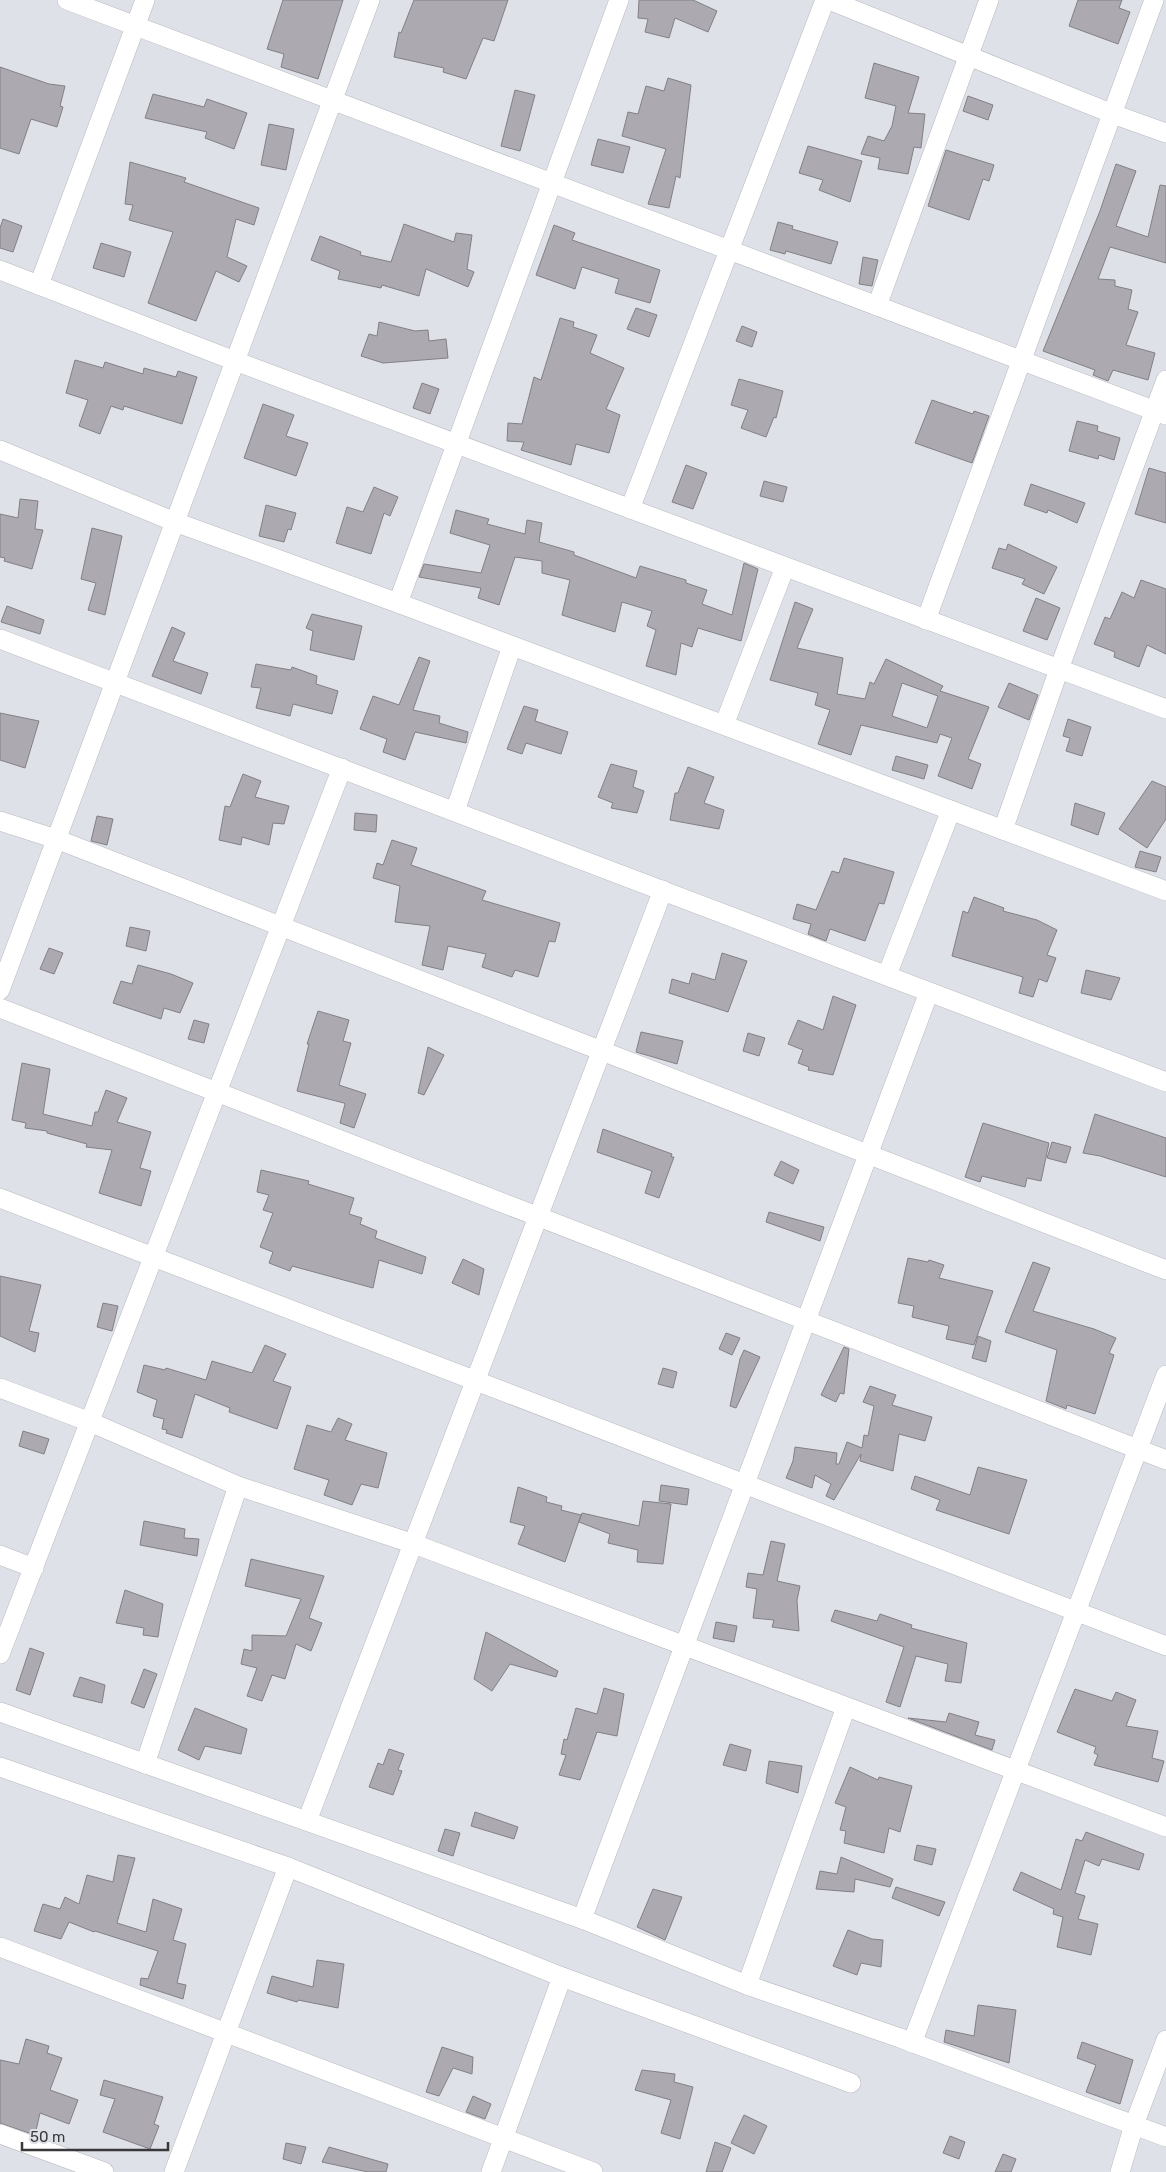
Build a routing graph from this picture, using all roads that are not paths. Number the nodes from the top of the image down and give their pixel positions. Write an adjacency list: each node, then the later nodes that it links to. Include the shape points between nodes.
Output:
1 (67, 0): 8 (street)
2 (145, 0): 8 (street)
3 (370, 0): 10 (street)
4 (619, 0): 13 (street)
5 (827, 0): 9 (street); 14 (street)
6 (989, 0): 9 (street)
7 (1154, 0): 11 (street)
8 (136, 26): 10 (street); 16 (street)
9 (968, 56): 11 (street); 17 (street)
10 (332, 100): 13 (street); 19 (street)
11 (1113, 114): 12 (street); 18 (street)
12 (1166, 133)
13 (552, 183): 14 (street); 22 (street)
14 (729, 250): 17 (street); 24 (street)
15 (0, 270): 16 (street)
16 (39, 285): 19 (street)
17 (877, 306): 18 (street)
18 (1022, 360): 21 (street); 28 (street)
19 (235, 361): 22 (street); 25 (street)
20 (1166, 380): 21 (street)
21 (1160, 413): 31 (street)
22 (456, 444): 24 (street); 27 (street)
23 (0, 450): 25 (street)
24 (630, 509): 26 (street)
25 (174, 522): 27 (street); 32 (street)
26 (785, 566): 28 (street); 34 (street)
27 (398, 603): 30 (street)
28 (926, 620): 31 (street)
29 (0, 639): 32 (street)
30 (512, 646): 34 (street); 37 (street)
31 (1059, 669): 33 (street); 39 (street)
32 (115, 682): 35 (street); 40 (street)
33 (1166, 709)
34 (724, 725): 36 (street)
35 (342, 768): 37 (street); 43 (street)
36 (951, 810): 39 (street); 44 (street)
37 (455, 811): 41 (street)
38 (0, 821): 40 (street)
39 (1004, 830): 42 (street)
40 (56, 839): 43 (street); 45 (street)
41 (663, 890): 44 (street); 48 (street)
42 (1166, 891)
43 (281, 927): 48 (street); 50 (street)
44 (887, 975): 46 (street)
45 (0, 990)
46 (929, 992): 49 (street); 51 (street)
47 (0, 1008): 50 (street)
48 (602, 1051): 51 (street); 53 (street)
49 (1164, 1076)
50 (217, 1093): 53 (street); 54 (street)
51 (868, 1155): 55 (street); 56 (street)
52 (0, 1198): 54 (street)
53 (538, 1217): 56 (street); 58 (street)
54 (154, 1257): 58 (street); 60 (street)
55 (1166, 1270)
56 (806, 1320): 61 (street); 63 (street)
57 (1166, 1375): 61 (street)
58 (476, 1381): 63 (street); 65 (street)
59 (0, 1388): 60 (street)
60 (90, 1422): 64 (street); 67 (street)
61 (1138, 1449): 62 (street); 68 (street)
62 (1166, 1460)
63 (744, 1484): 68 (street); 69 (street)
64 (238, 1486): 65 (street); 74 (street)
65 (414, 1544): 69 (street); 77 (street)
66 (0, 1555): 67 (street)
67 (34, 1568): 71 (street)
68 (1076, 1611): 70 (street); 76 (street)
69 (684, 1646): 72 (street); 80 (street)
70 (1166, 1646)
71 (0, 1654)
72 (846, 1707): 76 (street); 83 (street)
73 (0, 1712): 74 (street)
74 (145, 1764): 77 (street)
75 (0, 1767): 79 (street)
76 (1015, 1770): 78 (street); 86 (street)
77 (308, 1821): 80 (street)
78 (1166, 1827)
79 (288, 1867): 82 (street); 84 (street)
80 (582, 1919): 83 (street)
81 (0, 1947): 84 (street)
82 (562, 1977): 87 (street); 91 (street)
83 (747, 1985): 86 (street)
84 (226, 2033): 91 (street); 93 (street)
85 (1166, 2040): 88 (street)
86 (912, 2043): 88 (street)
87 (851, 2083)
88 (1134, 2125): 90 (street); 96 (street)
89 (0, 2134): 92 (street)
90 (1166, 2137)
91 (503, 2138): 94 (street); 95 (street)
92 (104, 2172)
93 (174, 2172)
94 (491, 2172)
95 (593, 2172)
96 (1120, 2172)

